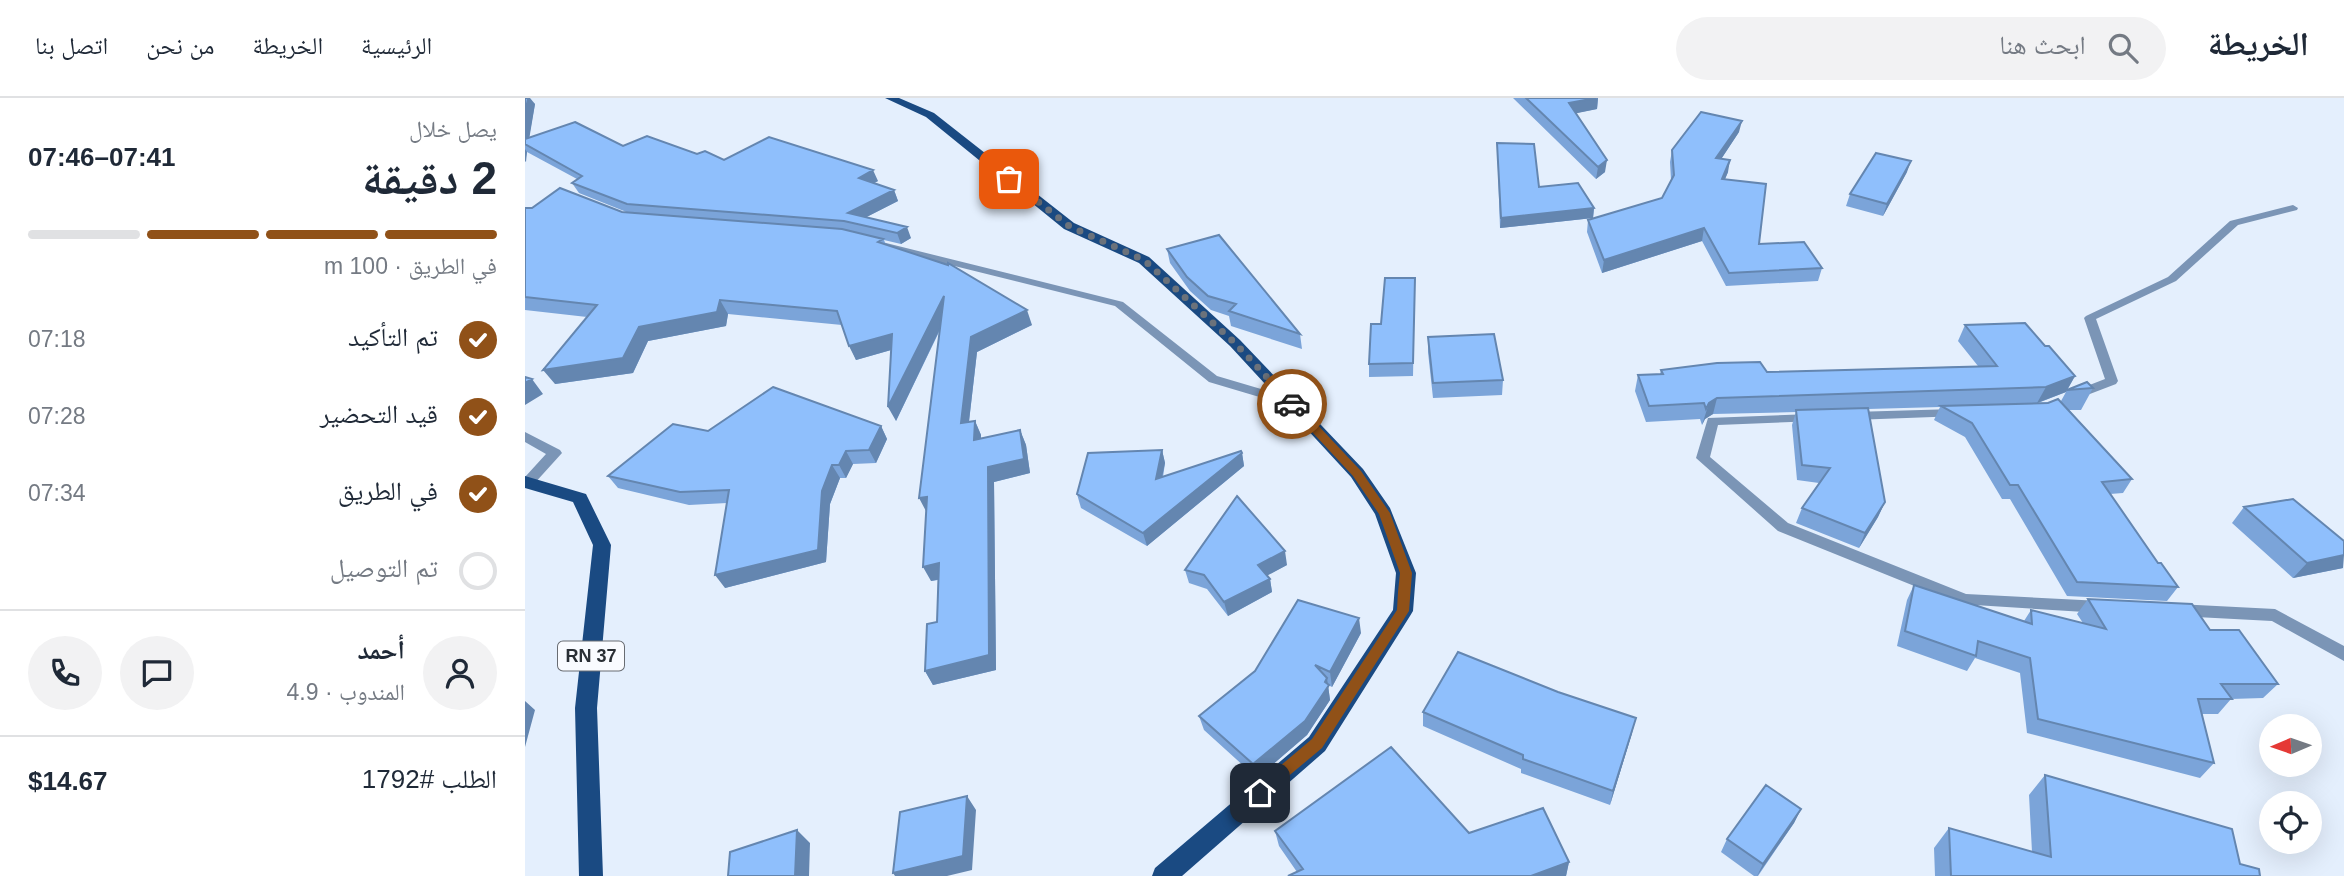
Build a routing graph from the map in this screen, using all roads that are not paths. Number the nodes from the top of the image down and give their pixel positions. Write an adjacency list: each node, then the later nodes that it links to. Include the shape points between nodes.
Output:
1 (890, 98): 5 (main road, via 930,116 1069,226 1144,260 1235,343)
2 (2293, 208): 4 (street, via 2234,223 2172,279 2090,318 2112,381)
3 (862, 240): 5 (street, via 1119,304 1213,379)
4 (2064, 400)
5 (1290, 402): 13 (main road, via 1357,473 1384,513 1406,573 1403,611 1317,744)
6 (1972, 412): 9 (street, via 1713,421 1703,458 1783,527 1965,600)
7 (525, 436): 8 (street, via 555,453)
8 (527, 482): 12 (main road, RN 37, via 580,498 602,545 586,708)
9 (2113, 607)
10 (2167, 610): 11 (street, via 2275,615)
11 (2344, 654)
12 (591, 876)
13 (1164, 876)

